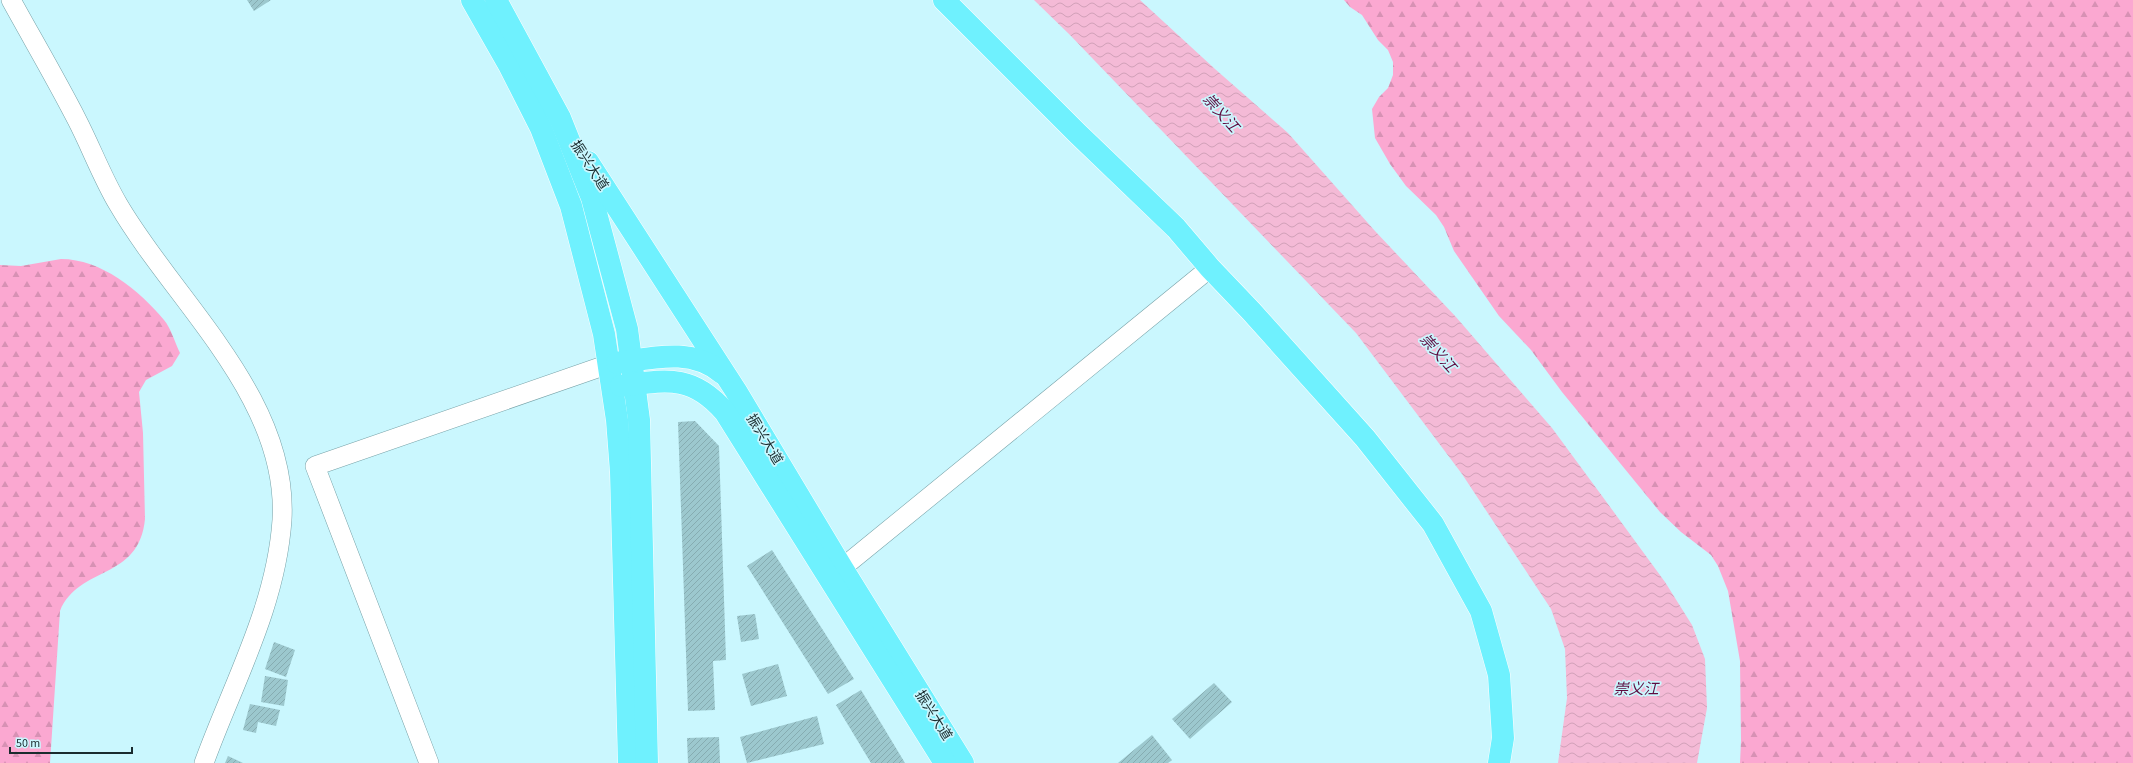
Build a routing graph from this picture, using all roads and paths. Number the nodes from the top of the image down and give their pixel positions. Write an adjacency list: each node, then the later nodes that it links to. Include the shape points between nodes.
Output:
1 (11, 0): 13 (street, via 77,120 118,204 158,264 212,334 243,382 270,439 280,482 282,518 277,566 267,604)
2 (472, 0): 8 (main road, via 541,128 568,199 595,299)
3 (496, 0): 5 (main road)
4 (944, 0): 6 (main road, via 1077,134 1176,228)
5 (560, 118): 7 (main road, via 592,198 623,309); 11 (main road, 振兴大道)
6 (1210, 268): 12 (street); 19 (main road, via 1365,438 1433,524 1481,611 1499,675 1503,738)
7 (632, 361): 8 (main road); 9 (main road); 11 (main road, via 678,356 699,360 721,372)
8 (608, 364): 10 (main road); 14 (street, via 315,466)
9 (634, 384): 10 (main road, 振兴大道); 12 (main road, 振兴大道, via 669,380 683,382 707,394 725,412); 16 (main road, via 641,462)
10 (612, 387): 15 (main road, via 621,472)
11 (736, 391): 12 (main road, 振兴大道)
12 (835, 573): 17 (main road, 振兴大道); 18 (main road, 振兴大道)
13 (204, 763)
14 (429, 763)
15 (629, 763)
16 (647, 763)
17 (945, 763)
18 (964, 763)
19 (1499, 763)

